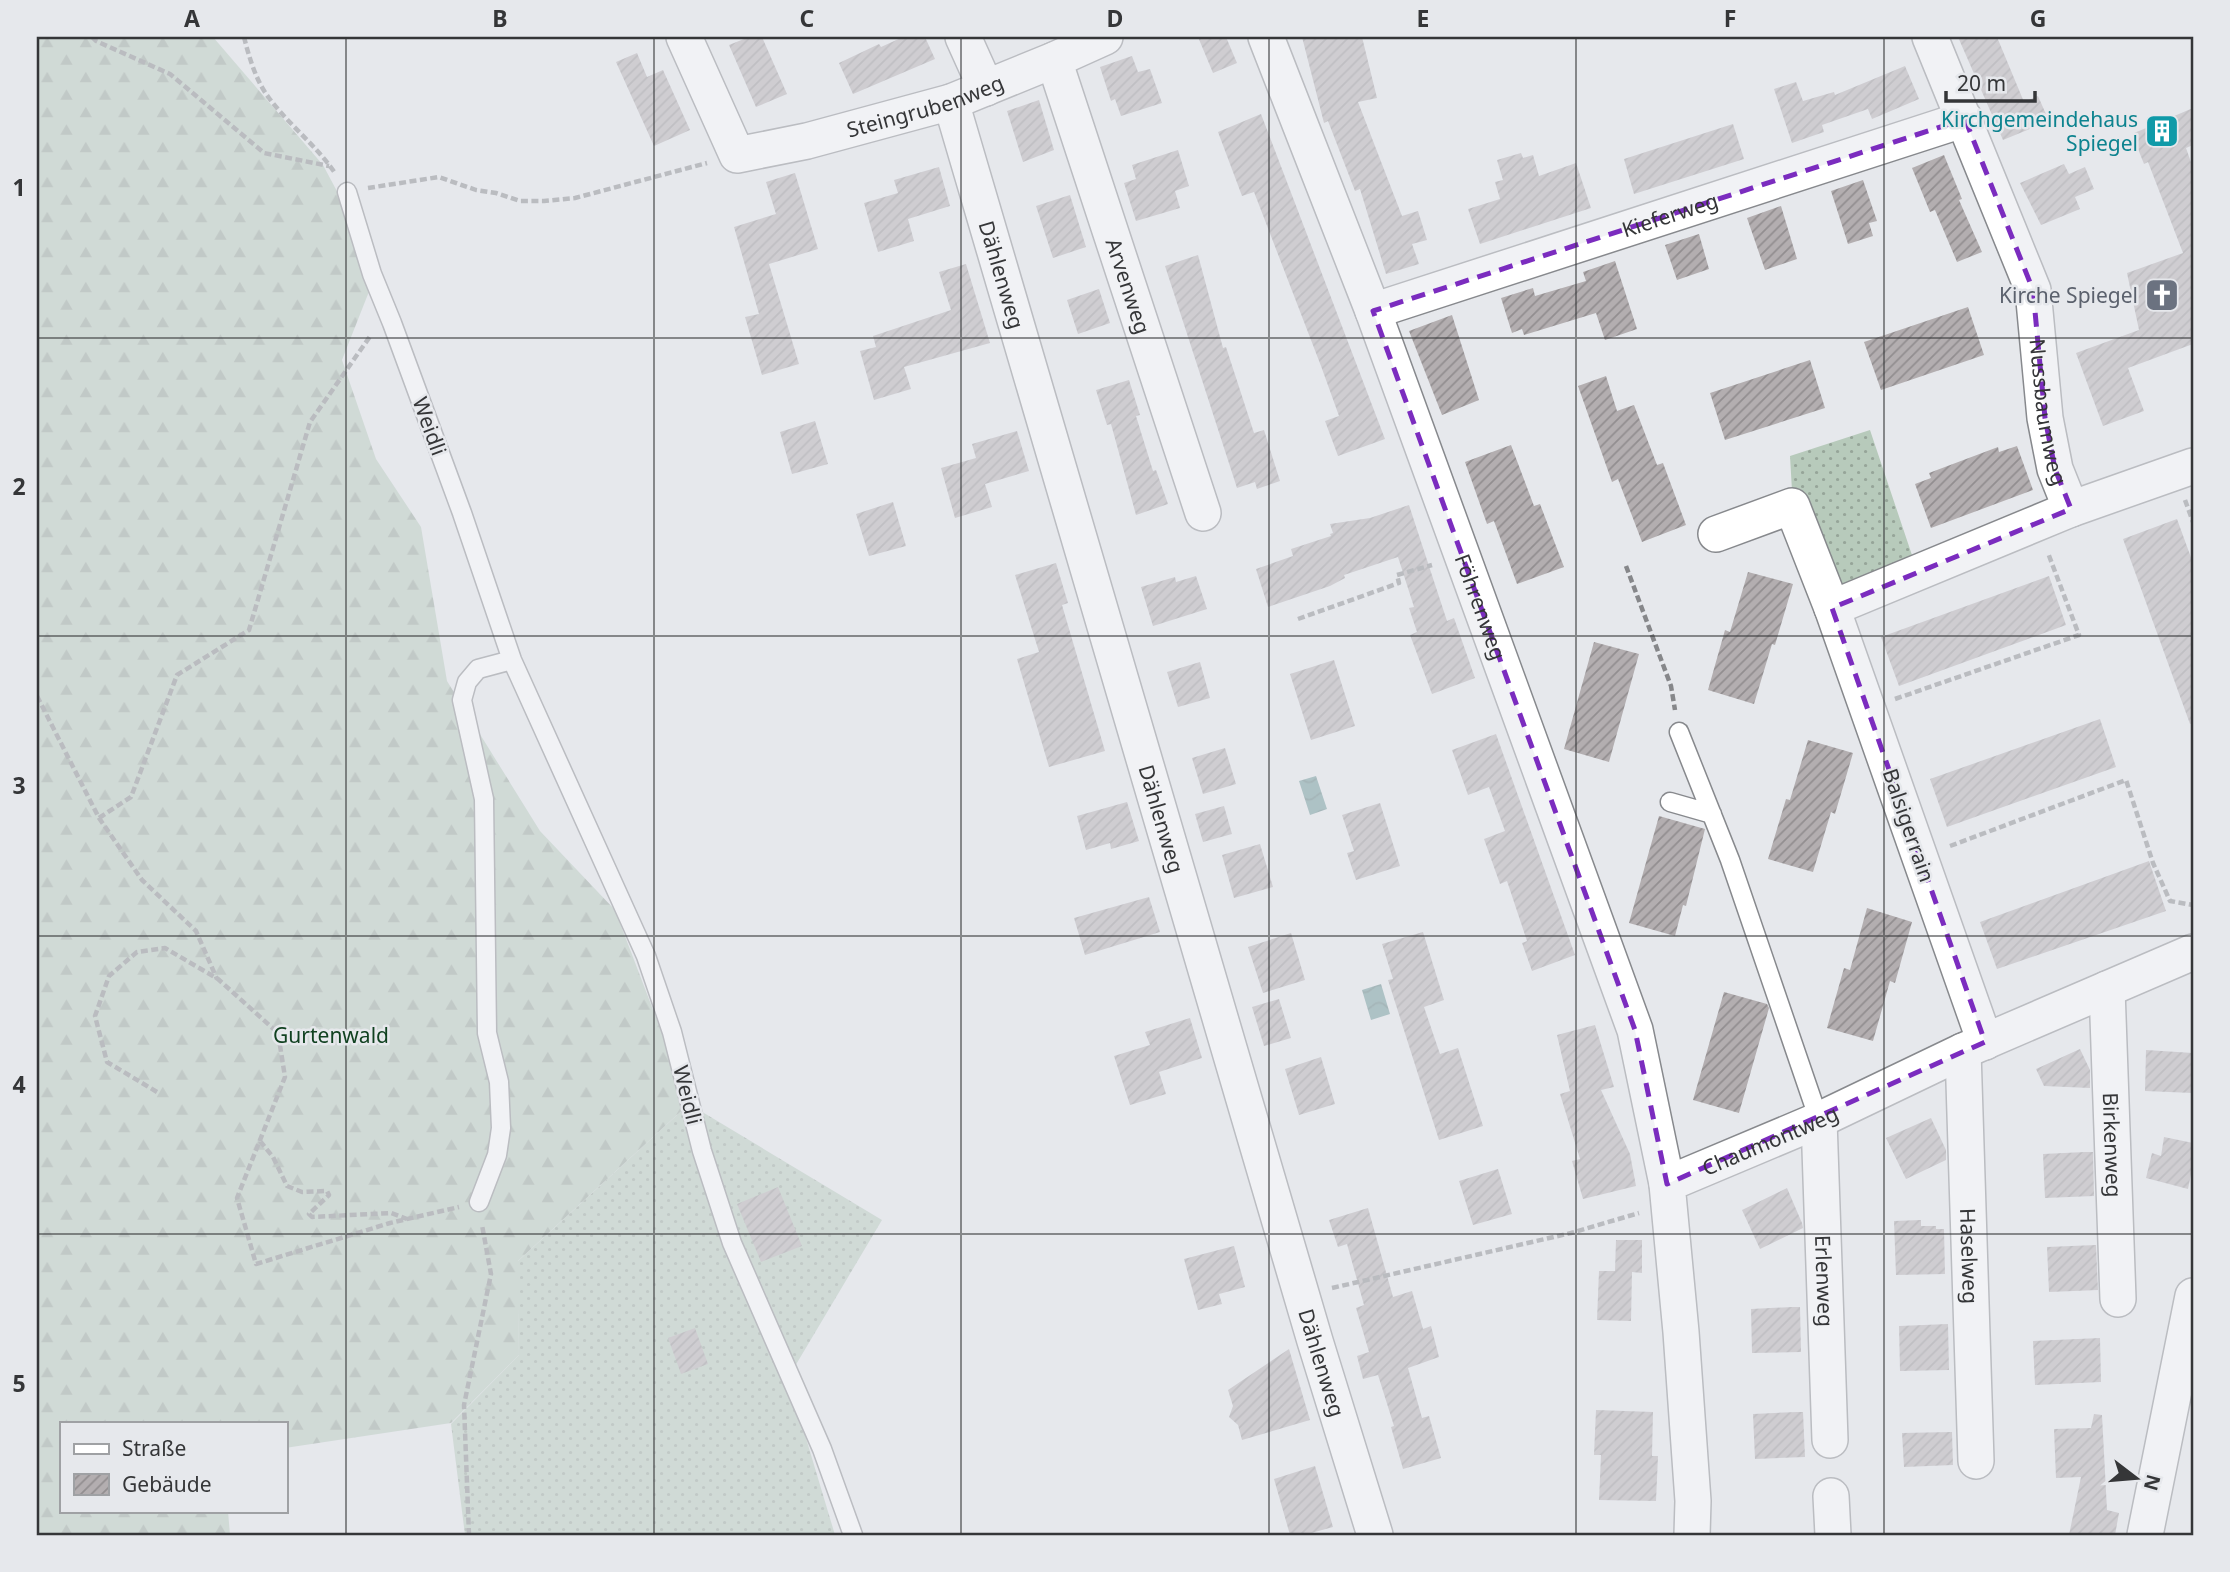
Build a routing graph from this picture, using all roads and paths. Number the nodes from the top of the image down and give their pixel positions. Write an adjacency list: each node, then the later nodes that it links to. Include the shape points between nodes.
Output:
1 (92, 37): 2 (path, via 170,74 264,153 330,167 268,97 249,60)
2 (244, 37)
3 (684, 37): 12 (street)
4 (963, 37): 9 (street)
5 (1105, 37): 8 (street, Steingrubenweg)
6 (1266, 37): 14 (street, Föhrenweg)
7 (1930, 37): 11 (street, Nussbaumweg)
8 (1054, 60): 9 (street, Steingrubenweg); 18 (street, Arvenweg)
9 (986, 88): 10 (street, Steingrubenweg)
10 (951, 102): 12 (street, Steingrubenweg); 52 (street, Dählenweg)
11 (1965, 119): 14 (street, Kieferweg); 17 (street, Nussbaumweg, via 2033,290 2045,418 2054,469)
12 (737, 155): 13 (path, via 575,198 520,201 439,177)
13 (347, 192): 15 (lane, Weidli)
14 (1373, 311): 20 (street, Föhrenweg)
15 (392, 323): 25 (lane, Weidli); 31 (path, via 370,336 310,422 249,630 177,676 131,797)
16 (2193, 466): 17 (street)
17 (2071, 509): 23 (street)
18 (1202, 513)
19 (1716, 534): 23 (street, Balsigerrain, via 1792,506)
20 (1463, 555): 24 (path, via 1397,575 1399,583); 41 (street, Föhrenweg, via 1635,1030)
21 (2052, 561): 27 (path, via 2078,635)
22 (1626, 566): 28 (path, via 1671,686)
23 (1832, 608): 27 (street, Balsigerrain)
24 (1298, 619)
25 (512, 660): 42 (lane, via 478,669 467,682 462,701 484,799 487,1033 499,1082 501,1128 497,1155); 51 (lane, Weidli, via 646,956 732,1243 822,1449)
26 (37, 696): 31 (path)
27 (1868, 709): 32 (street, Balsigerrain)
28 (1679, 732): 30 (lane)
29 (1670, 802): 30 (lane)
30 (1712, 814): 39 (lane)
31 (99, 818): 35 (path, via 142,880 195,932)
32 (1920, 858): 33 (path, via 2126,780 2170,901); 37 (street, Balsigerrain)
33 (2193, 905)
34 (2193, 952): 36 (street, Chaumontweg)
35 (218, 979): 38 (path, via 165,948 137,952 108,976 95,1016 107,1062); 40 (path, via 278,1033 285,1077)
36 (2107, 989): 37 (street, Chaumontweg); 46 (street, Birkenweg)
37 (1974, 1046): 39 (street, Chaumontweg); 48 (street, Haselweg)
38 (157, 1092)
39 (1819, 1120): 41 (street, Chaumontweg); 47 (street, Erlenweg)
40 (260, 1141): 43 (path, via 287,1186 302,1192 327,1191 309,1214 312,1217 391,1213); 43 (path, via 237,1198 256,1264)
41 (1669, 1194): 44 (path, via 1572,1233); 53 (street)
42 (479, 1202): 43 (path); 50 (path, via 491,1274 464,1405)
43 (407, 1219)
44 (1339, 1286)
45 (2193, 1296): 55 (street)
46 (2118, 1299)
47 (1830, 1440)
48 (1976, 1461)
49 (1831, 1496): 54 (street)
50 (469, 1535)
51 (853, 1535)
52 (1375, 1535)
53 (1692, 1535)
54 (1833, 1535)
55 (2146, 1535)

